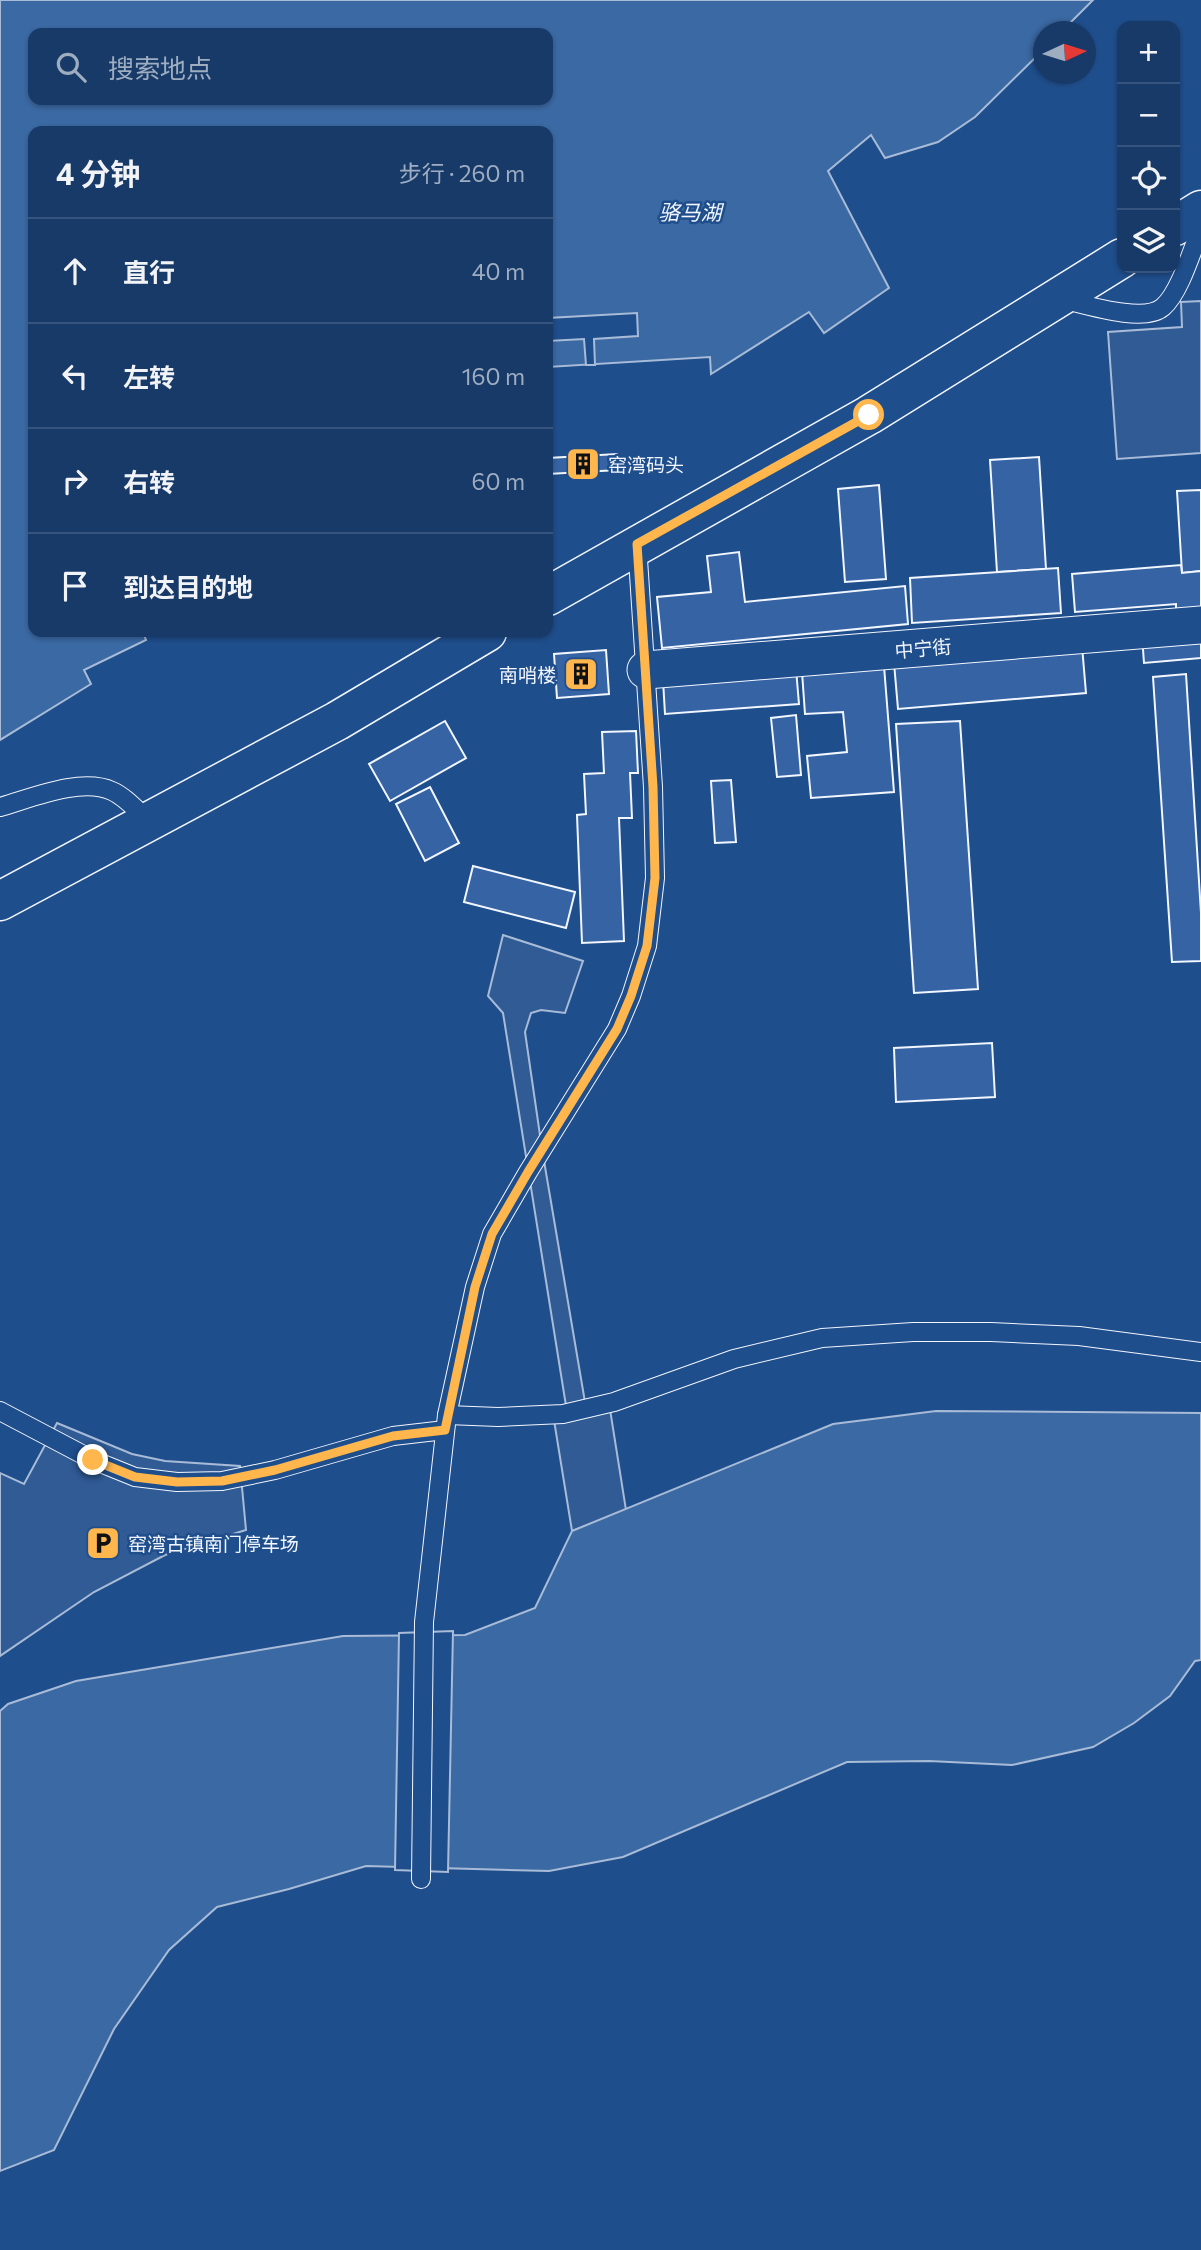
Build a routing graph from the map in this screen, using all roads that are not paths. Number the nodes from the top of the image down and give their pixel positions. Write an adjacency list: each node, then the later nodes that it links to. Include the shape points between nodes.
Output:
1 (1201, 210): 2 (street)
2 (1180, 223)
3 (1201, 229): 5 (lane, via 1170,299 1161,309 1129,313)
4 (1117, 261): 5 (street)
5 (1059, 298): 6 (street, via 869,415)
6 (637, 544): 7 (street); 10 (lane)
7 (553, 593)
8 (1201, 625): 10 (street, 中宁街)
9 (479, 637): 12 (street, via 337,721)
10 (646, 670): 16 (lane, via 655,878 647,946 617,1029 492,1234 475,1287)
11 (0, 807): 12 (lane, via 96,785 114,792)
12 (150, 822): 13 (street)
13 (0, 901)
14 (1201, 1352): 16 (lane, via 1079,1336 991,1332 822,1338 734,1359 614,1402 563,1414)
15 (0, 1411): 16 (lane, via 135,1477 177,1482 222,1481 275,1470)
16 (446, 1423): 17 (lane, via 424,1622)
17 (421, 1879)

